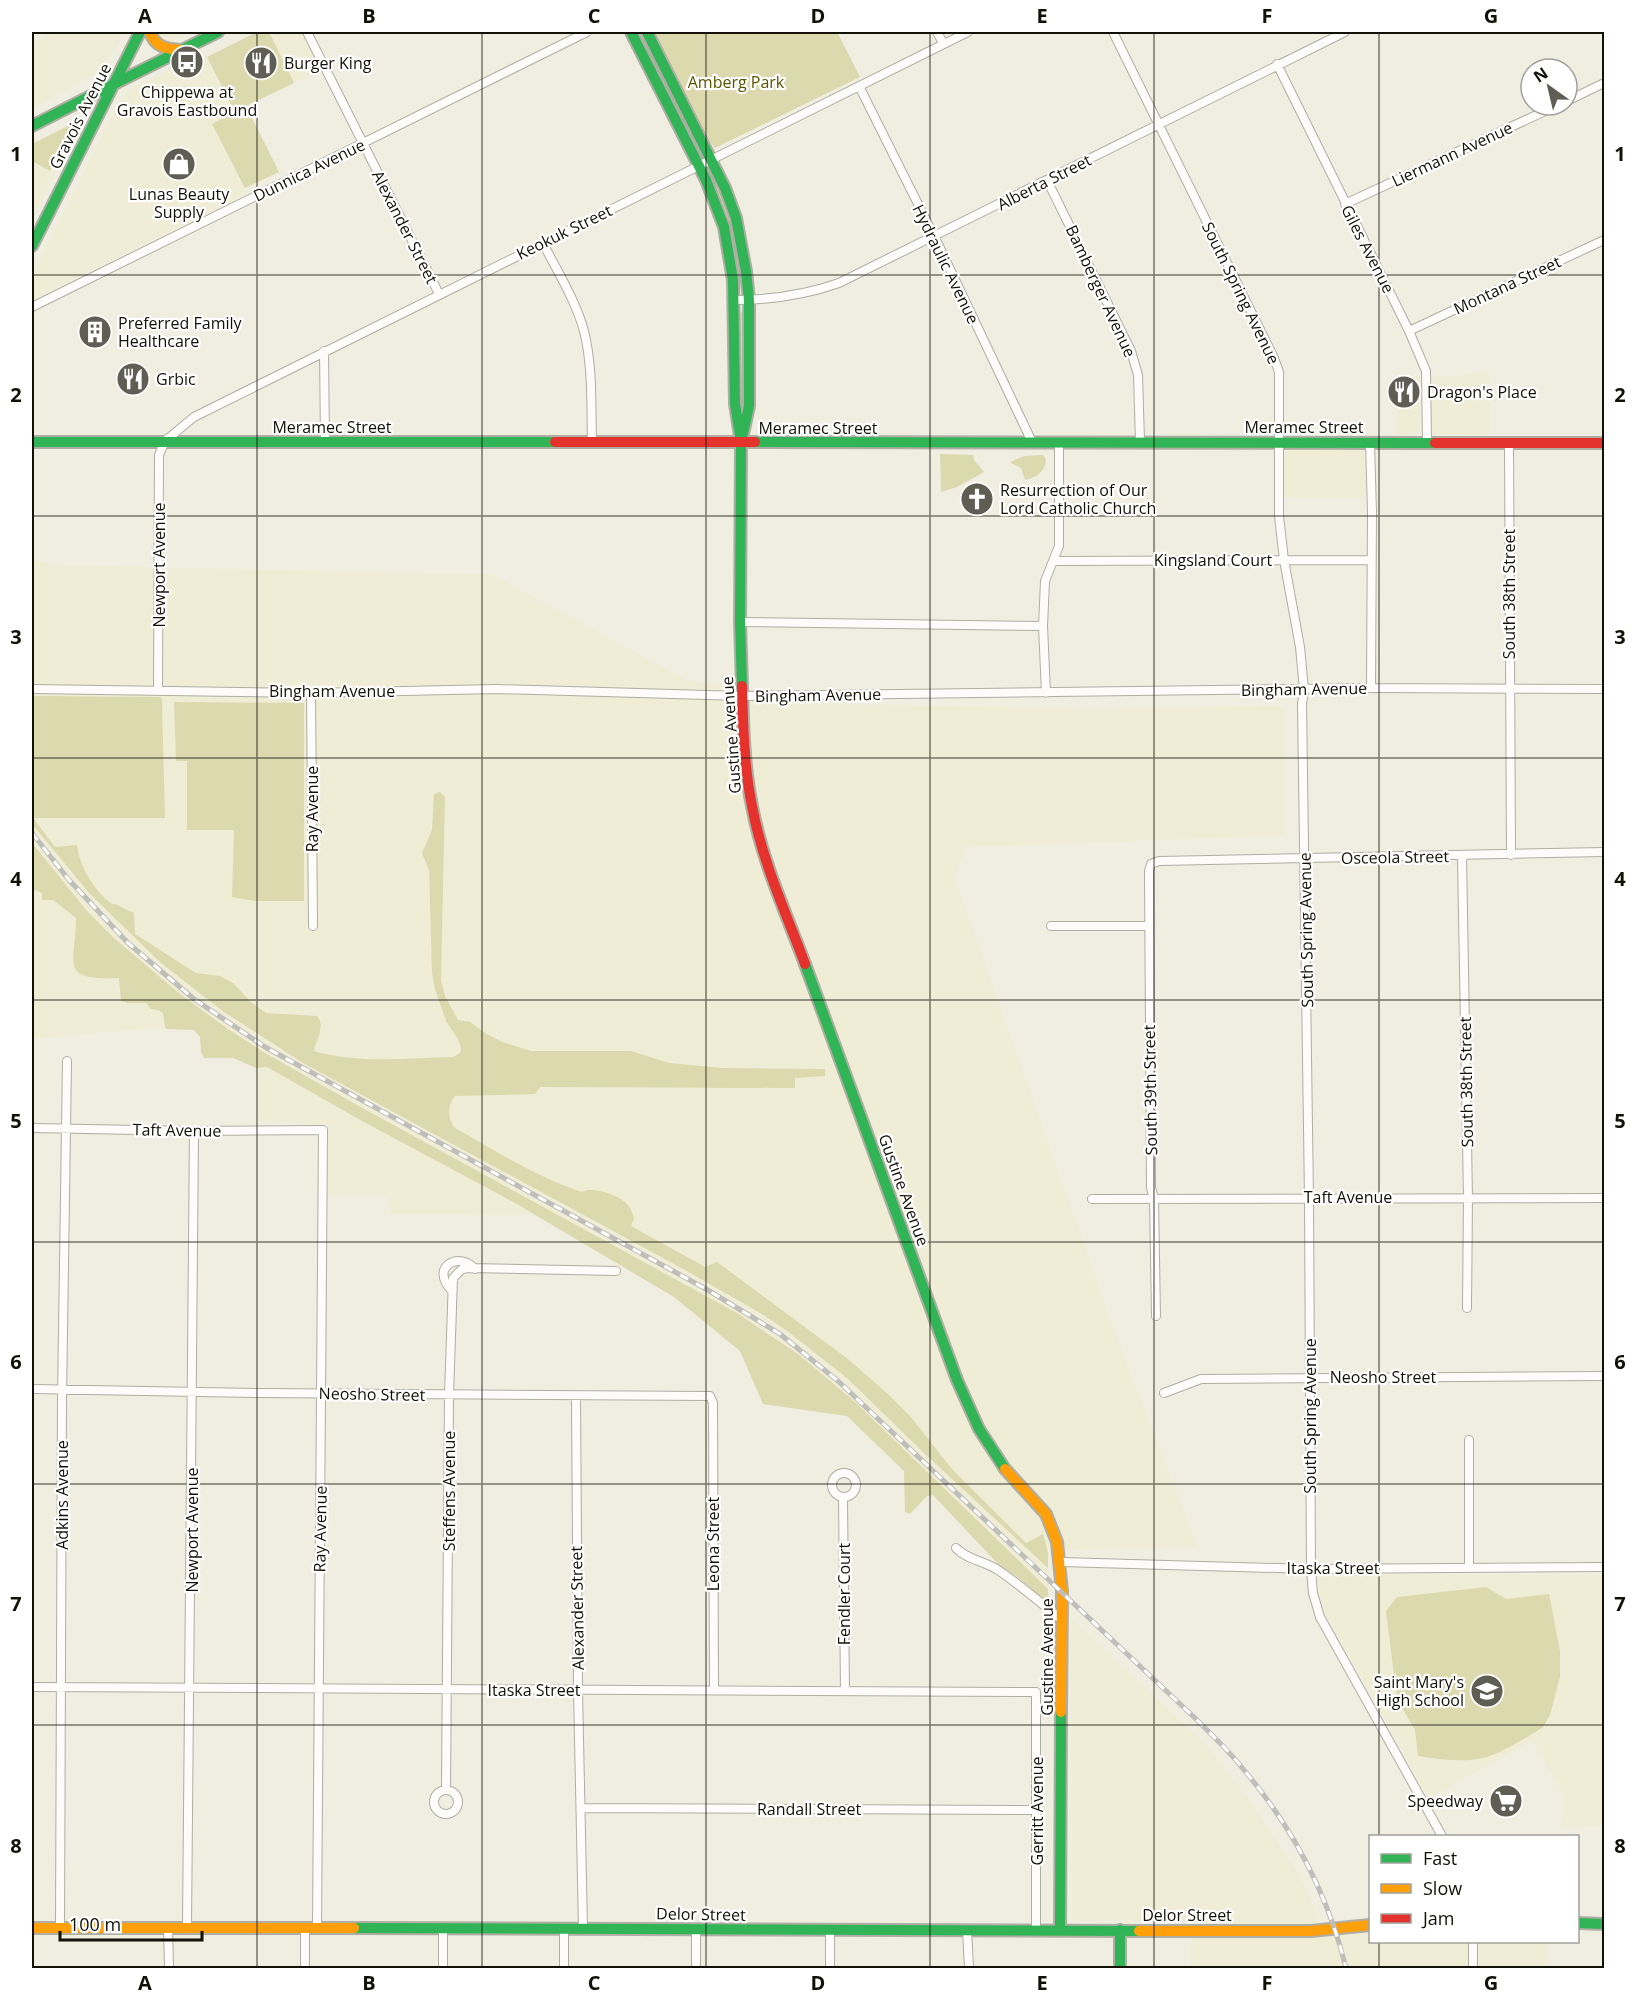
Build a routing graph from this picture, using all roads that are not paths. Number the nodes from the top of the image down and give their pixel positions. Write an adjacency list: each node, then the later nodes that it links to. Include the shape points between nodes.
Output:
1 (140, 32): 17 (street, Gravois Avenue)
2 (150, 32): 14 (street, via 157,45)
3 (218, 32): 14 (street)
4 (307, 32): 23 (street, Alexander Street)
5 (587, 32): 23 (street, Dunnica Avenue)
6 (631, 32): 25 (street, Gustine Avenue)
7 (647, 32): 24 (street, Gustine Avenue)
8 (937, 32): 13 (street)
9 (968, 32): 13 (street, Keokuk Street)
10 (1113, 32): 21 (street, South Spring Avenue)
11 (1345, 32): 12 (street, Alberta Street)
12 (1333, 34): 15 (street, Alberta Street)
13 (943, 43): 18 (street, Keokuk Street)
14 (181, 50): 17 (street)
15 (1277, 64): 21 (street, Alberta Street); 27 (street, Giles Avenue)
16 (1605, 83): 19 (street)
17 (112, 85): 22 (street); 31 (street, Gravois Avenue)
18 (859, 86): 24 (street, Keokuk Street); 28 (street, Hydraulic Avenue)
19 (1579, 95)
20 (1532, 117): 27 (street, Liermann Avenue)
21 (1158, 125): 26 (street, Alberta Street); 44 (street, South Spring Avenue, via 1274,358 1280,382)
22 (32, 126)
23 (363, 143): 32 (street, Alexander Street); 35 (street, Dunnica Avenue)
24 (711, 158): 25 (street, Keokuk Street); 34 (street, Gustine Avenue, via 736,218)
25 (699, 165): 30 (street, Keokuk Street); 33 (street, Gustine Avenue, via 724,227)
26 (1047, 180): 28 (street, Alberta Street); 43 (street, Bamberger Avenue, via 1131,351 1138,375)
27 (1345, 204): 36 (street, Giles Avenue)
28 (934, 237): 34 (street, Alberta Street, via 839,284); 41 (street, Hydraulic Avenue)
29 (1605, 240): 36 (street, Montana Street)
30 (543, 243): 32 (street, Keokuk Street); 49 (street, via 584,328 590,371)
31 (32, 246)
32 (439, 294): 37 (street, Keokuk Street)
33 (733, 300): 34 (street, Alberta Street); 50 (street, Gustine Avenue, via 735,404)
34 (749, 300): 50 (street, Gustine Avenue, via 749,406)
35 (32, 307)
36 (1409, 331): 46 (street, Giles Avenue, via 1426,371)
37 (324, 351): 38 (street, Keokuk Street, via 194,417); 40 (street)
38 (165, 441): 39 (street, Meramec Street); 40 (street, Meramec Street); 60 (street, Newport Avenue, via 159,455)
39 (32, 442)
40 (326, 442): 49 (street, Meramec Street)
41 (1032, 442): 42 (street, Meramec Street); 50 (street, Meramec Street)
42 (1059, 442): 43 (street, Meramec Street); 53 (street, via 1059,546)
43 (1140, 442): 44 (street, Meramec Street)
44 (1278, 442): 45 (street, Meramec Street); 51 (street, South Spring Avenue)
45 (1370, 442): 46 (street, Meramec Street); 52 (street)
46 (1427, 442): 47 (street, Meramec Street)
47 (1509, 442): 48 (street, Meramec Street); 56 (street, South 38th Street)
48 (1605, 442)
49 (591, 443): 50 (street, Meramec Street)
50 (741, 443): 54 (street, Gustine Avenue)
51 (1284, 560): 52 (street, Kingsland Court); 53 (street, Kingsland Court); 61 (street, South Spring Avenue)
52 (1371, 560): 57 (street)
53 (1054, 561): 55 (street, via 1045,581)
54 (740, 622): 55 (street); 64 (street, Gustine Avenue)
55 (1042, 626): 63 (street)
56 (1510, 687): 57 (street, Bingham Avenue); 59 (street, Bingham Avenue); 66 (street, South 38th Street)
57 (1371, 688): 61 (street, Bingham Avenue)
58 (32, 689): 60 (street, Bingham Avenue)
59 (1605, 689)
60 (158, 690): 62 (street, Bingham Avenue)
61 (1304, 690): 63 (street, Bingham Avenue); 68 (street, South Spring Avenue)
62 (311, 693): 64 (street, Bingham Avenue, via 496,690); 70 (street, Ray Avenue)
63 (1046, 693): 64 (street, Bingham Avenue)
64 (742, 696): 101 (street, Gustine Avenue, via 746,768 762,847 954,1371 1001,1464 1052,1524)
65 (1605, 852): 66 (street, Osceola Street)
66 (1511, 855): 67 (street, Osceola Street)
67 (1462, 856): 68 (street, Osceola Street); 80 (street, South 38th Street)
68 (1305, 859): 69 (street, Osceola Street); 78 (street, South Spring Avenue)
69 (1151, 864): 72 (street, South 39th Street)
70 (313, 926)
71 (1051, 926): 72 (street)
72 (1148, 926): 79 (street, South 39th Street)
73 (67, 1061): 75 (street, Adkins Avenue)
74 (32, 1128): 75 (street, Taft Avenue)
75 (66, 1128): 77 (street, Taft Avenue); 91 (street, Adkins Avenue)
76 (323, 1130): 77 (street, Taft Avenue); 93 (street, Ray Avenue)
77 (194, 1131): 92 (street, Newport Avenue)
78 (1309, 1197): 79 (street, Taft Avenue); 80 (street, Taft Avenue); 89 (street, South Spring Avenue)
79 (1154, 1198): 82 (street, Taft Avenue); 87 (street, South 39th Street)
80 (1468, 1198): 81 (street, Taft Avenue); 86 (street, South 38th Street)
81 (1605, 1198)
82 (1092, 1199)
83 (475, 1269): 84 (street, Steffens Avenue); 85 (street, via 462,1269 455,1275); 85 (street, Steffens Avenue, via 460,1261 446,1267 443,1281)
84 (616, 1272)
85 (452, 1291): 95 (street, Steffens Avenue)
86 (1467, 1308)
87 (1156, 1316)
88 (1605, 1376): 89 (street, Neosho Street)
89 (1310, 1377): 94 (street, Neosho Street, via 1201,1379); 104 (street, South Spring Avenue)
90 (32, 1389): 91 (street, Neosho Street)
91 (63, 1390): 92 (street, Neosho Street); 107 (street, Adkins Avenue)
92 (193, 1391): 93 (street, Neosho Street); 108 (street, Newport Avenue)
93 (321, 1393): 95 (street, Neosho Street); 109 (street, Ray Avenue)
94 (1164, 1393)
95 (449, 1395): 96 (street, Neosho Street); 111 (street, Steffens Avenue)
96 (576, 1396): 97 (street, Neosho Street, via 708,1395); 113 (street, Alexander Street)
97 (712, 1399): 110 (street, Leona Street)
98 (1469, 1440): 103 (street)
99 (843, 1498): 112 (street, Fendler Court)
100 (956, 1548): 105 (street, via 962,1555 998,1570)
101 (1061, 1562): 104 (street, Itaska Street); 105 (street, Gustine Avenue)
102 (1605, 1567): 103 (street, Itaska Street)
103 (1469, 1568): 104 (street, Itaska Street)
104 (1311, 1569): 118 (street, South Spring Avenue, via 1320,1617)
105 (1062, 1620): 135 (street, Gustine Avenue)
106 (32, 1687): 107 (street, Itaska Street)
107 (61, 1687): 108 (street, Itaska Street); 123 (street, Adkins Avenue)
108 (190, 1687): 109 (street, Itaska Street); 125 (street, Newport Avenue)
109 (318, 1688): 111 (street, Itaska Street); 127 (street, Ray Avenue)
110 (714, 1689): 112 (street, Itaska Street); 113 (street, Itaska Street)
111 (447, 1690): 113 (street, Itaska Street); 115 (street, Steffens Avenue)
112 (845, 1690): 114 (street, Itaska Street)
113 (578, 1691): 116 (street, Alexander Street)
114 (1036, 1692): 117 (street, Gerritt Avenue)
115 (446, 1790)
116 (582, 1808): 117 (street, Randall Street); 129 (street, Alexander Street)
117 (1036, 1810): 134 (street, Gerritt Avenue)
118 (1441, 1835)
119 (1579, 1923): 120 (street)
120 (1605, 1924)
121 (1369, 1925): 136 (street, Delor Street, via 1311,1930)
122 (32, 1928): 123 (street, Delor Street)
123 (60, 1928): 124 (street, Delor Street)
124 (168, 1928): 125 (street, Delor Street); 138 (street)
125 (187, 1928): 126 (street, Delor Street)
126 (305, 1928): 127 (street, Delor Street); 139 (street)
127 (317, 1928): 130 (street, Delor Street)
128 (564, 1928): 129 (street, Delor Street); 130 (street, Delor Street); 141 (street)
129 (583, 1928): 131 (street, Delor Street)
130 (443, 1929): 140 (street)
131 (696, 1929): 132 (street, Delor Street); 142 (street)
132 (830, 1930): 133 (street, Delor Street); 143 (street)
133 (967, 1930): 134 (street, Delor Street); 144 (street)
134 (1036, 1930): 135 (street, Delor Street)
135 (1060, 1930): 136 (street, Delor Street)
136 (1120, 1930): 145 (street)
137 (1473, 1943): 146 (street)
138 (169, 1968)
139 (305, 1968)
140 (443, 1968)
141 (564, 1968)
142 (696, 1968)
143 (830, 1968)
144 (969, 1968)
145 (1120, 1968)
146 (1473, 1968)

